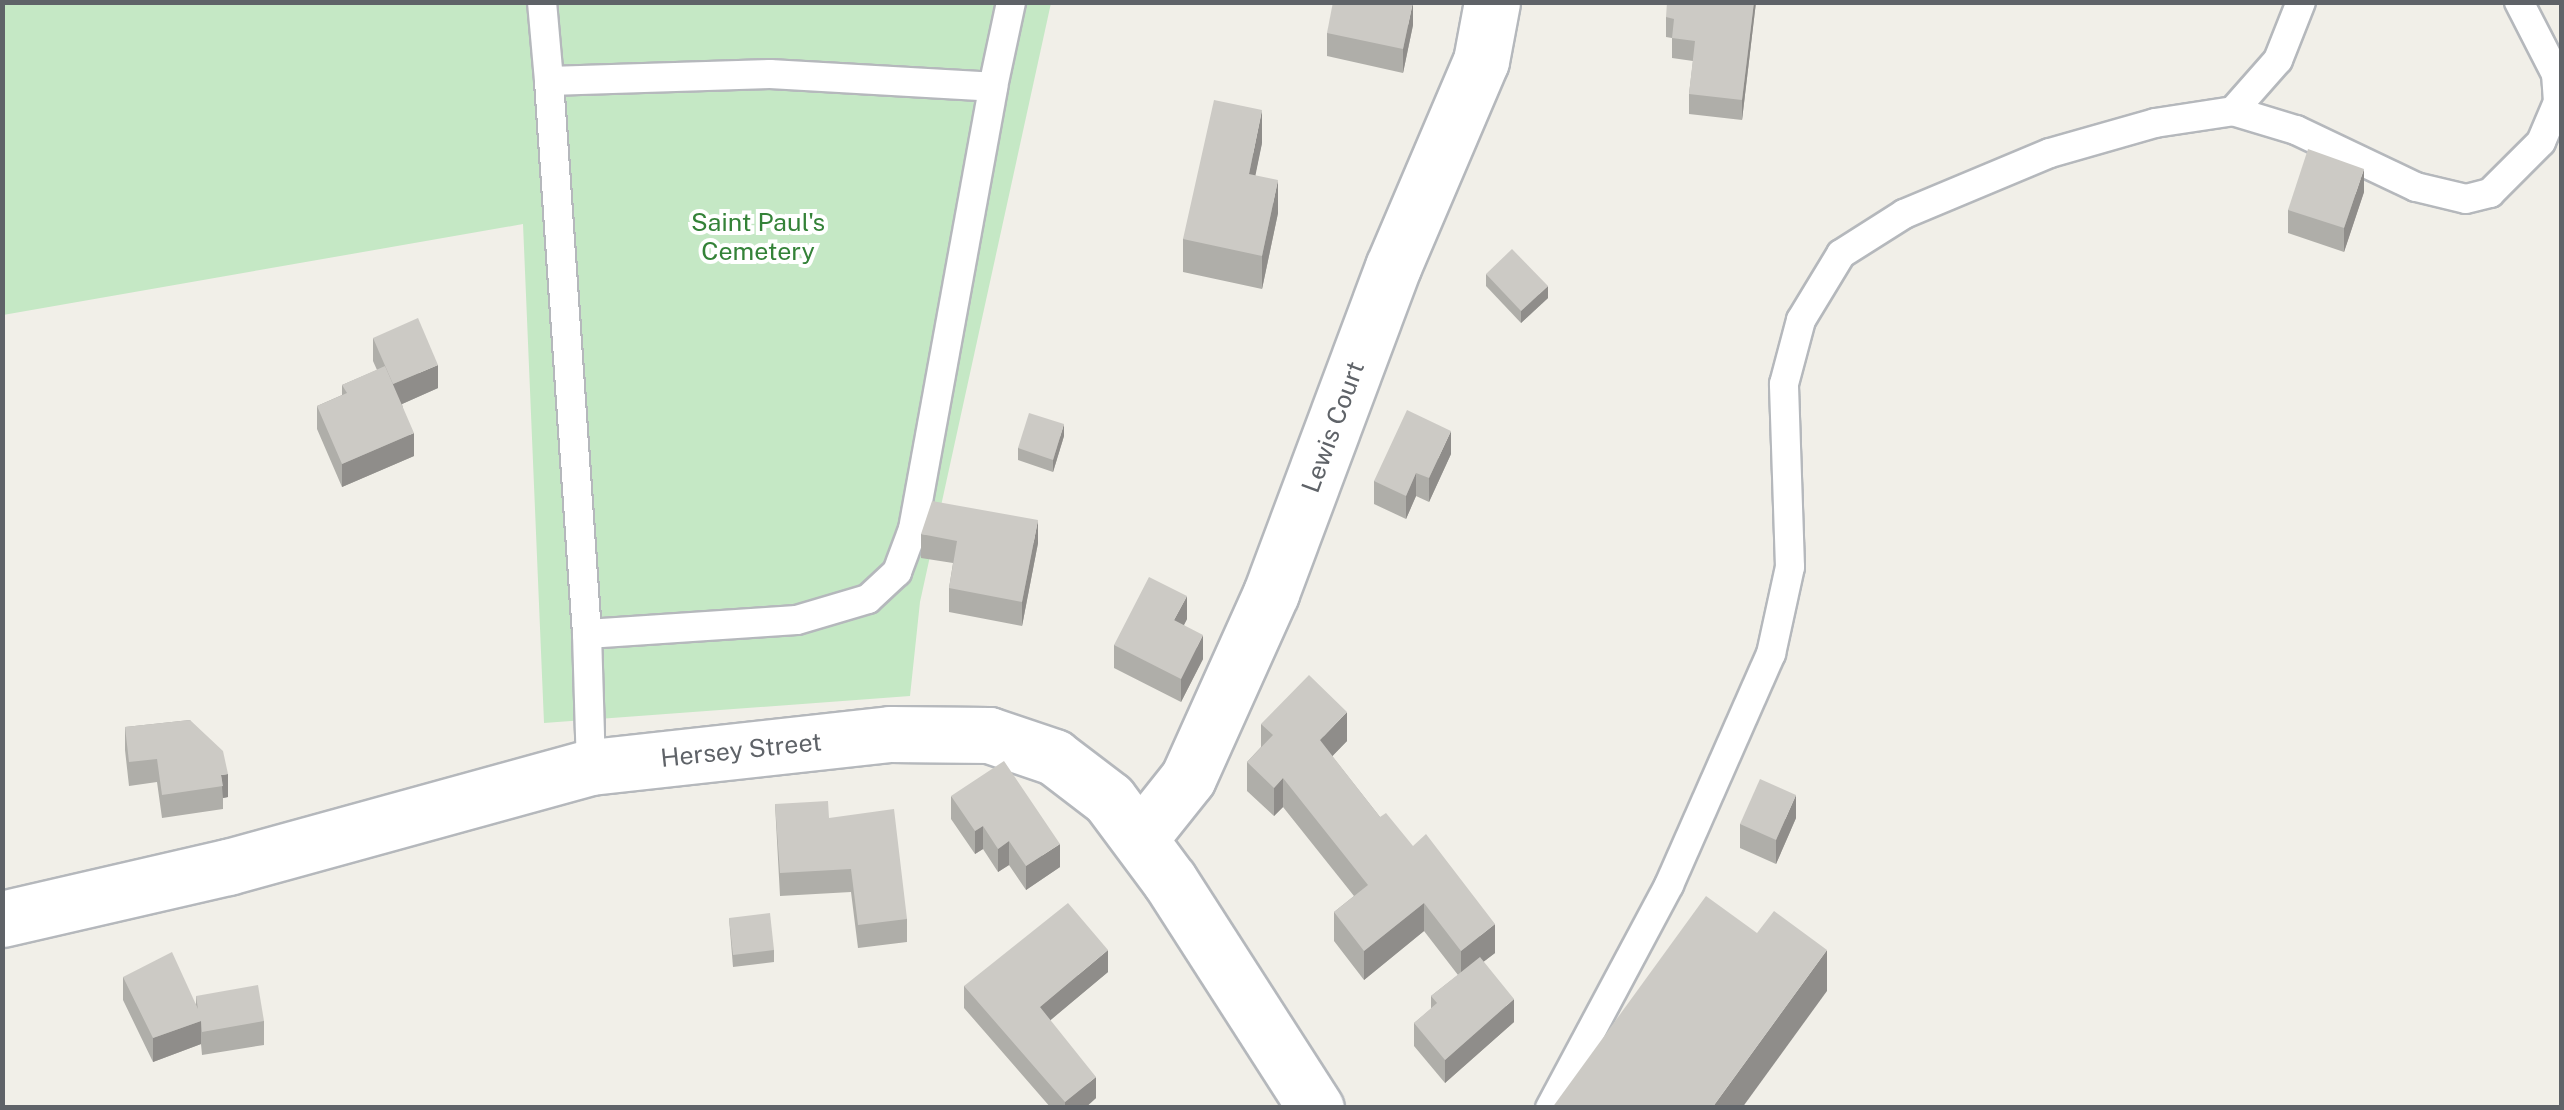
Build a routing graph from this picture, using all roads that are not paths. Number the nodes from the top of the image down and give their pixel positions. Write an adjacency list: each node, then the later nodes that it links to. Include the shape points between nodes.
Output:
1 (542, 2): 6 (lane)
2 (1011, 2): 7 (lane)
3 (1492, 2): 11 (street, Lewis Court, via 1481,62 1392,267 1271,593 1188,778)
4 (2301, 2): 8 (lane, via 2278,60)
5 (2519, 2): 8 (lane, via 2556,74 2558,102 2541,142 2490,194 2466,199 2416,188 2296,130)
6 (549, 81): 7 (lane, via 770,74); 9 (lane)
7 (994, 88): 9 (lane, via 913,529 896,572 868,599 797,620)
8 (2232, 111): 14 (lane, via 2101,137 1952,193 1864,236 1816,289 1790,349 1784,384 1790,566 1771,654 1669,885)
9 (587, 634): 10 (lane)
10 (590, 767): 11 (street, Hersey Street, via 905,733 989,736 1054,757 1109,799); 12 (street, Hersey Street, via 228,867)
11 (1141, 837): 13 (street, Hersey Street)
12 (2, 918)
13 (1316, 1108)
14 (1550, 1108)

